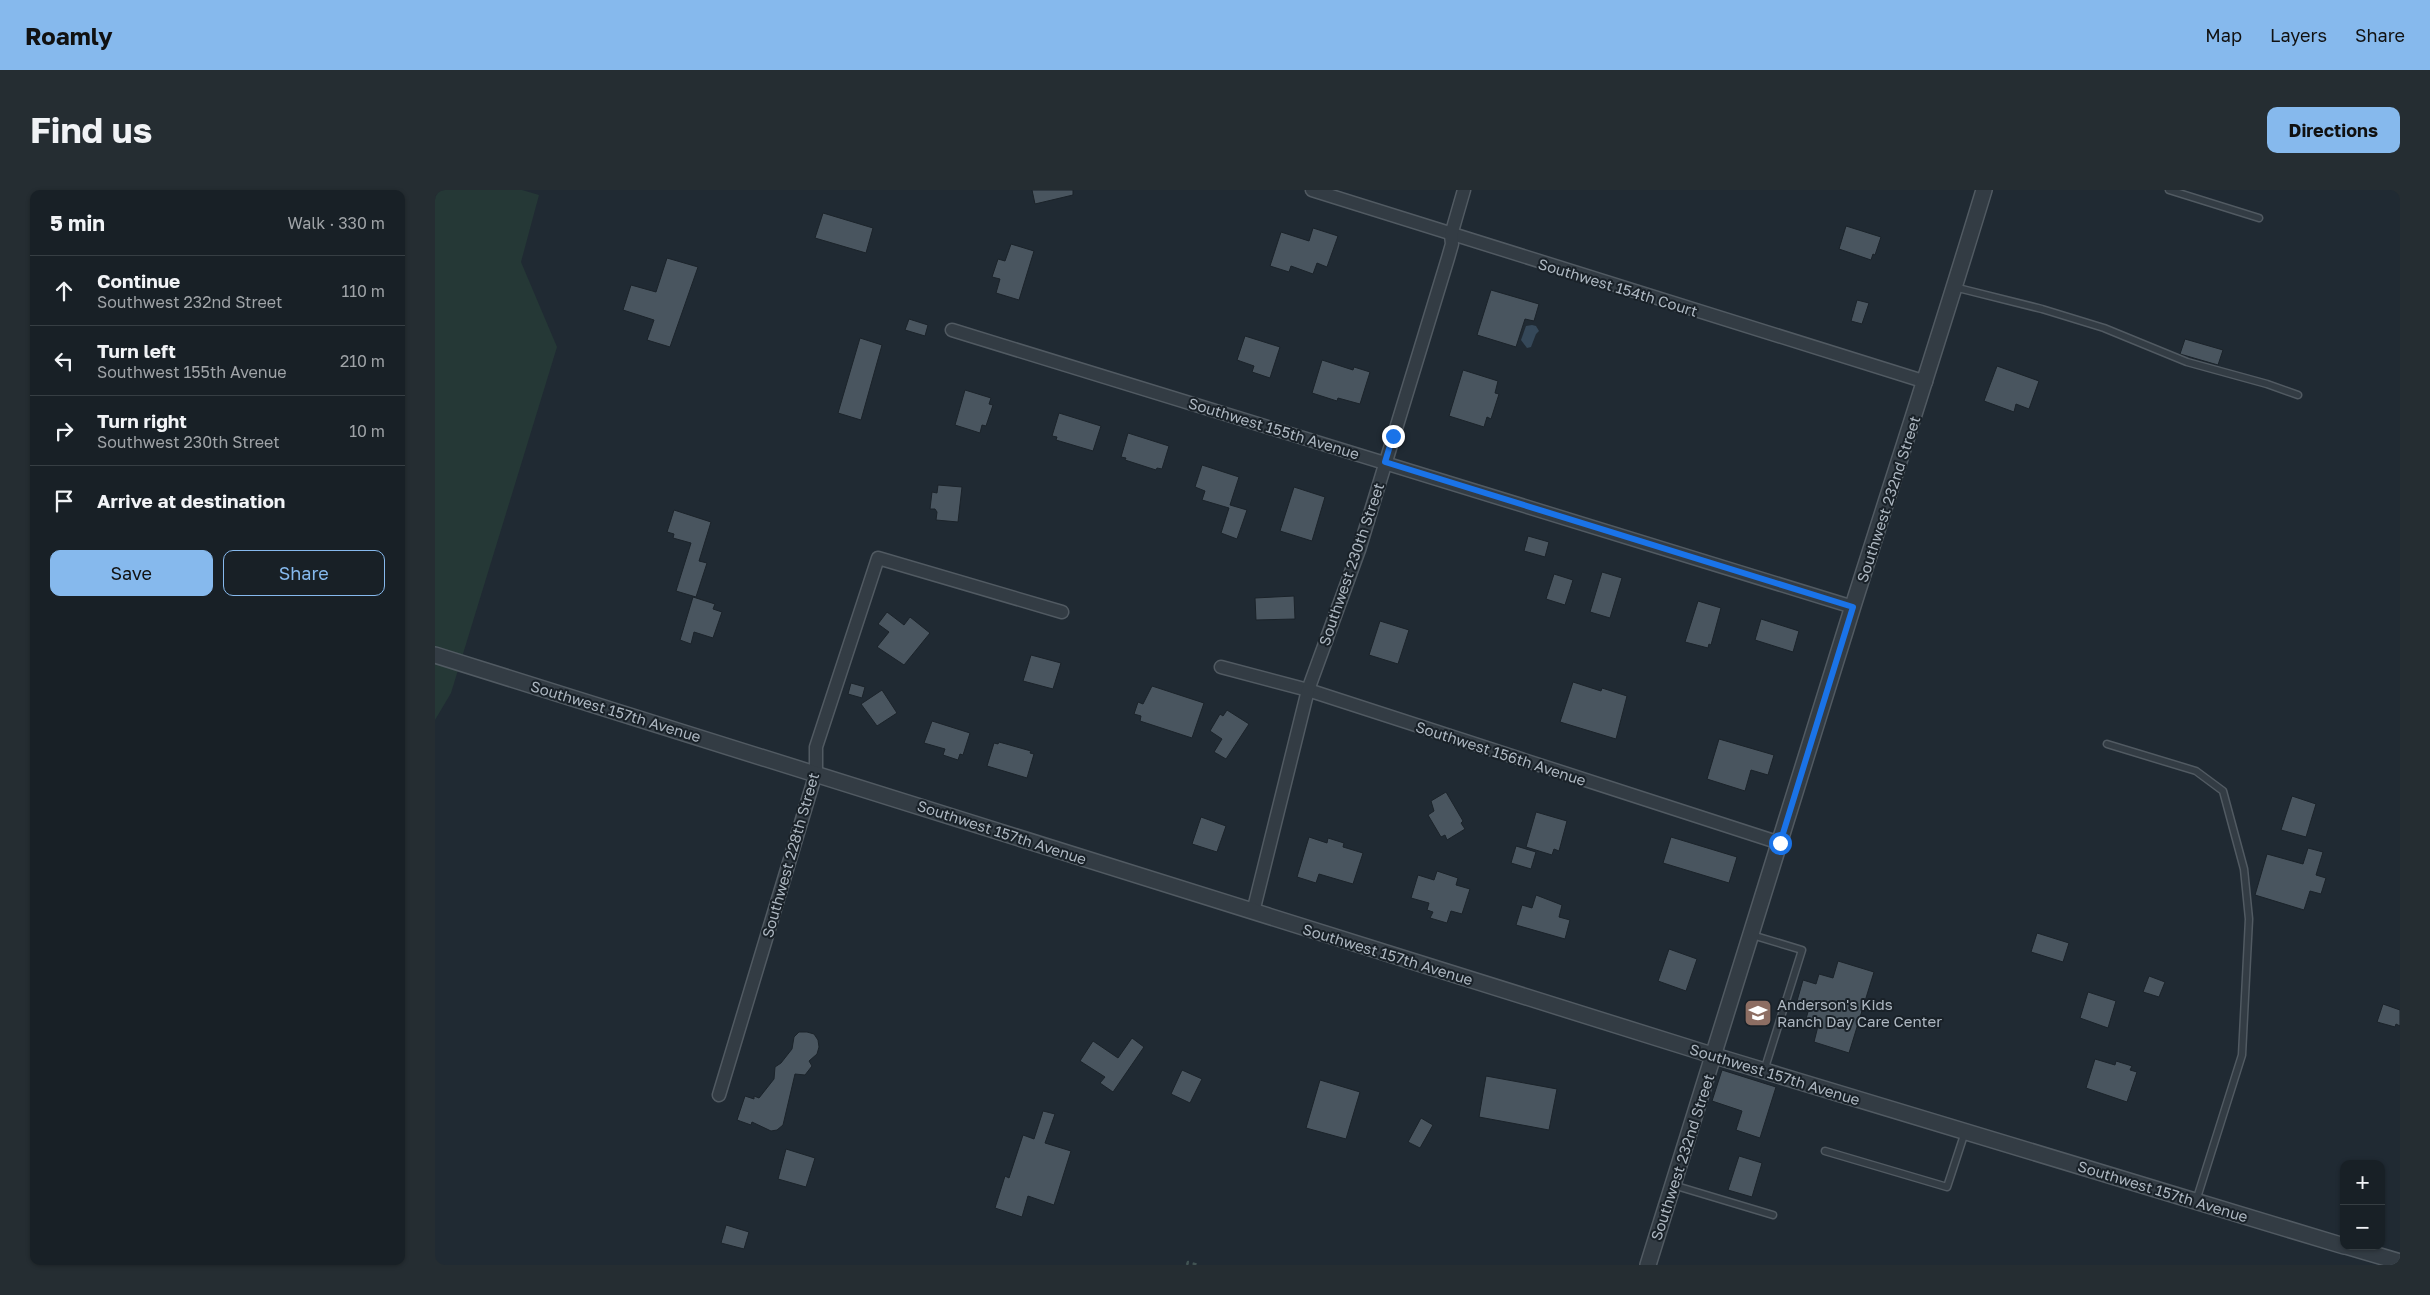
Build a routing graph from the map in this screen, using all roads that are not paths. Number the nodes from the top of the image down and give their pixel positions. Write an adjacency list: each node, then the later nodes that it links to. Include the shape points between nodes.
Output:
1 (1312, 190): 6 (street, Southwest 154th Court)
2 (1464, 190): 6 (street, Southwest 230th Street)
3 (1984, 190): 7 (street, Southwest 232nd Street)
4 (2169, 190): 5 (lane)
5 (2259, 218)
6 (1451, 235): 9 (street, Southwest 154th Court); 11 (street, Southwest 230th Street, via 1449,258)
7 (1954, 287): 9 (street, Southwest 232nd Street); 10 (lane, via 2095,325 2187,362)
8 (952, 330): 11 (street, Southwest 155th Avenue)
9 (1926, 382): 12 (street, Southwest 232nd Street)
10 (2298, 395)
11 (1385, 462): 12 (street, Southwest 155th Avenue); 16 (street, Southwest 230th Street, via 1359,550)
12 (1853, 607): 19 (street, Southwest 232nd Street)
13 (1062, 612): 18 (street, Southwest 228th Street, via 877,558 816,746)
14 (435, 655): 18 (street, Southwest 157th Avenue)
15 (1221, 667): 16 (street, Southwest 156th Avenue)
16 (1308, 690): 19 (street, Southwest 156th Avenue); 20 (street, Southwest 230th Street)
17 (2107, 744): 28 (lane, via 2197,771 2223,791 2244,869 2249,919 2242,1055)
18 (817, 773): 20 (street, Southwest 157th Avenue); 24 (street, Southwest 228th Street)
19 (1780, 843): 21 (street, Southwest 232nd Street)
20 (1253, 912): 22 (street, Southwest 157th Avenue)
21 (1752, 935): 22 (street, Southwest 232nd Street); 23 (lane, via 1802,950)
22 (1715, 1056): 23 (street, Southwest 157th Avenue); 27 (street, Southwest 232nd Street)
23 (1764, 1071): 25 (street, Southwest 157th Avenue)
24 (719, 1095)
25 (1965, 1132): 26 (lane, via 1947,1188); 28 (street, Southwest 157th Avenue)
26 (1825, 1151)
27 (1673, 1186): 29 (lane); 33 (street, Southwest 232nd Street)
28 (2196, 1201): 30 (street, Southwest 157th Avenue)
29 (1773, 1215)
30 (2340, 1244)
31 (2359, 1250): 32 (street, Southwest 157th Avenue)
32 (2400, 1262)
33 (1648, 1265)

